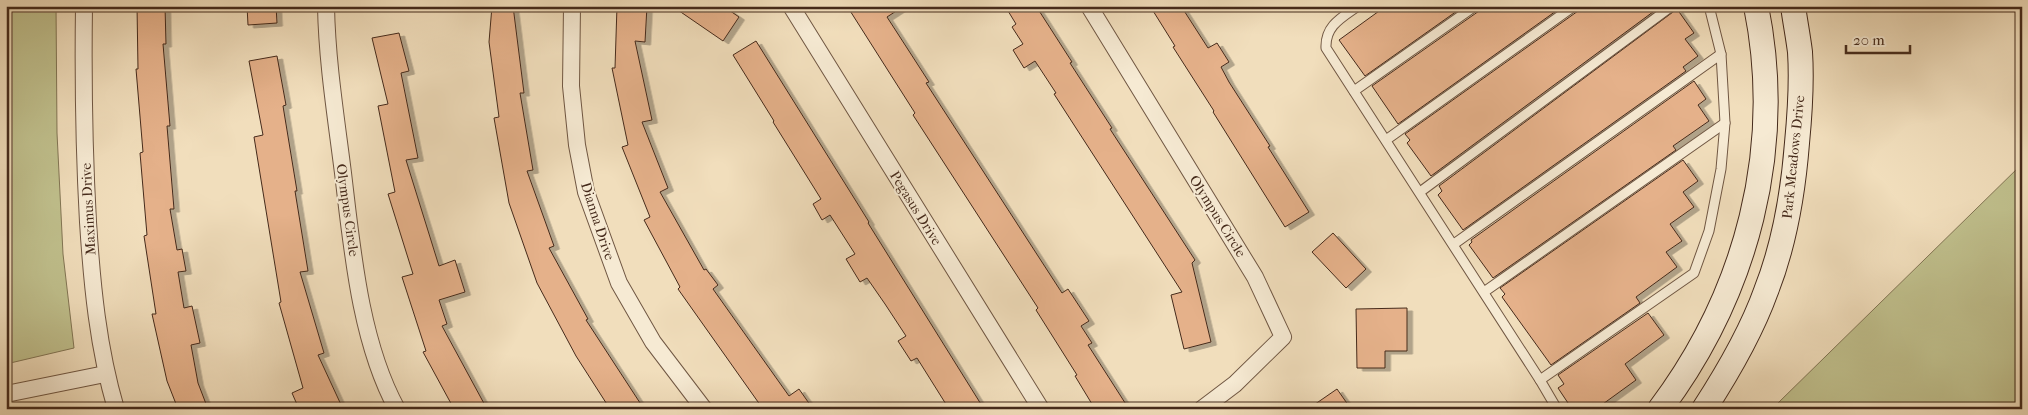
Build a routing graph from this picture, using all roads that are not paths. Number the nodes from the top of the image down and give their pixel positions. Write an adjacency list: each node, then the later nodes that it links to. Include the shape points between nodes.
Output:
1 (84, 6): 20 (street, Maximus Drive, via 86,186 92,278)
2 (326, 6): 24 (street, Olympus Circle, via 328,57 351,235 367,326 378,367)
3 (572, 6): 25 (street, Dianna Drive, via 571,86 576,145 586,192 619,283 653,342)
4 (791, 6): 26 (street, Pegasus Drive)
5 (1089, 6): 27 (street, Olympus Circle, via 1256,277 1282,337 1235,384)
6 (1358, 6): 14 (lane, via 1332,25 1326,41 1326,48)
7 (1475, 6): 14 (lane)
8 (1574, 6): 16 (lane)
9 (1672, 6): 17 (lane)
10 (1709, 6): 13 (lane)
11 (1756, 6): 29 (main road, Park Meadows Drive, via 1766,77 1766,122 1764,159 1749,230 1730,287 1698,355)
12 (1793, 6): 30 (main road, Park Meadows Drive, via 1800,52 1801,102 1792,199 1782,246 1746,337)
13 (1721, 54): 15 (lane); 18 (lane)
14 (1354, 92): 16 (lane)
15 (1725, 123): 19 (lane); 21 (lane, via 1721,169 1709,231 1694,274)
16 (1386, 140): 17 (lane)
17 (1420, 192): 18 (lane)
18 (1454, 244): 19 (lane)
19 (1484, 292): 21 (lane)
20 (106, 374): 22 (street); 23 (street, Maximus Drive)
21 (1540, 380): 28 (lane)
22 (6, 394)
23 (116, 409)
24 (397, 409)
25 (704, 409)
26 (1040, 409)
27 (1202, 409)
28 (1557, 409)
29 (1660, 409)
30 (1704, 409)

